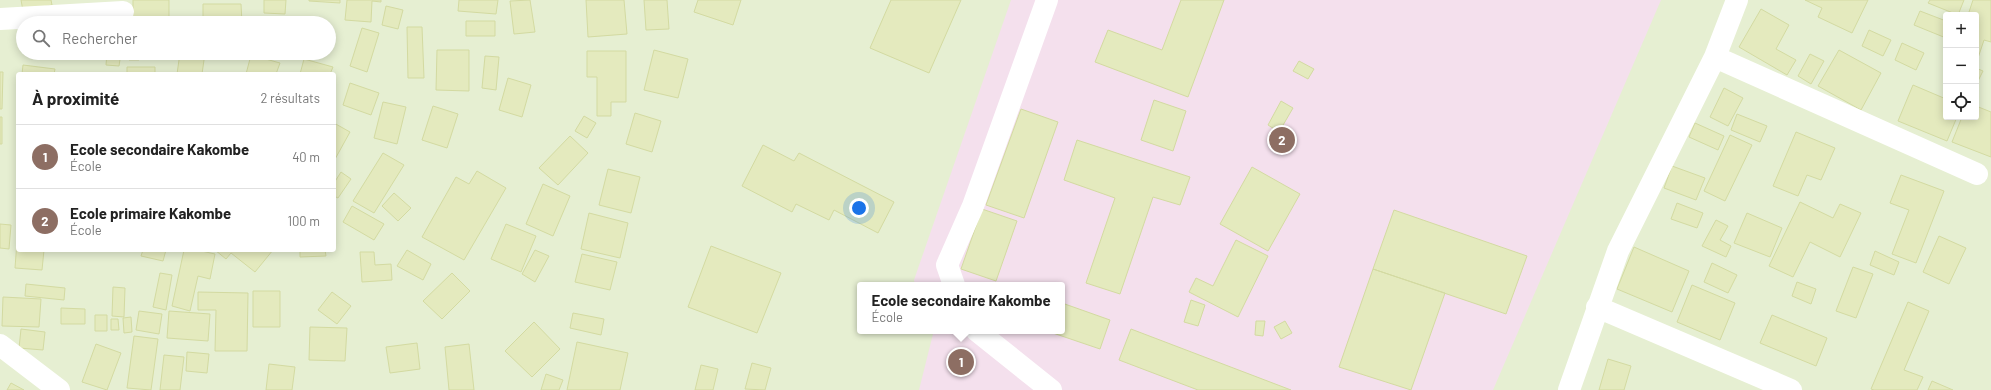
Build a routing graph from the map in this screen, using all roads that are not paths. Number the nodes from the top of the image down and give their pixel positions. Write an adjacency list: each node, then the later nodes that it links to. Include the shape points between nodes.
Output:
1 (1047, 0): 9 (street, via 973,206 947,265)
2 (1737, 0): 7 (street)
3 (123, 12): 4 (street)
4 (53, 16)
5 (16, 18): 6 (street)
6 (0, 19)
7 (1715, 57): 8 (street); 10 (street, via 1618,252)
8 (1978, 174)
9 (953, 282)
10 (1597, 307): 15 (street); 16 (street)
11 (981, 334): 14 (street)
12 (0, 345): 13 (street)
13 (59, 390)
14 (1052, 390)
15 (1569, 390)
16 (1791, 390)

